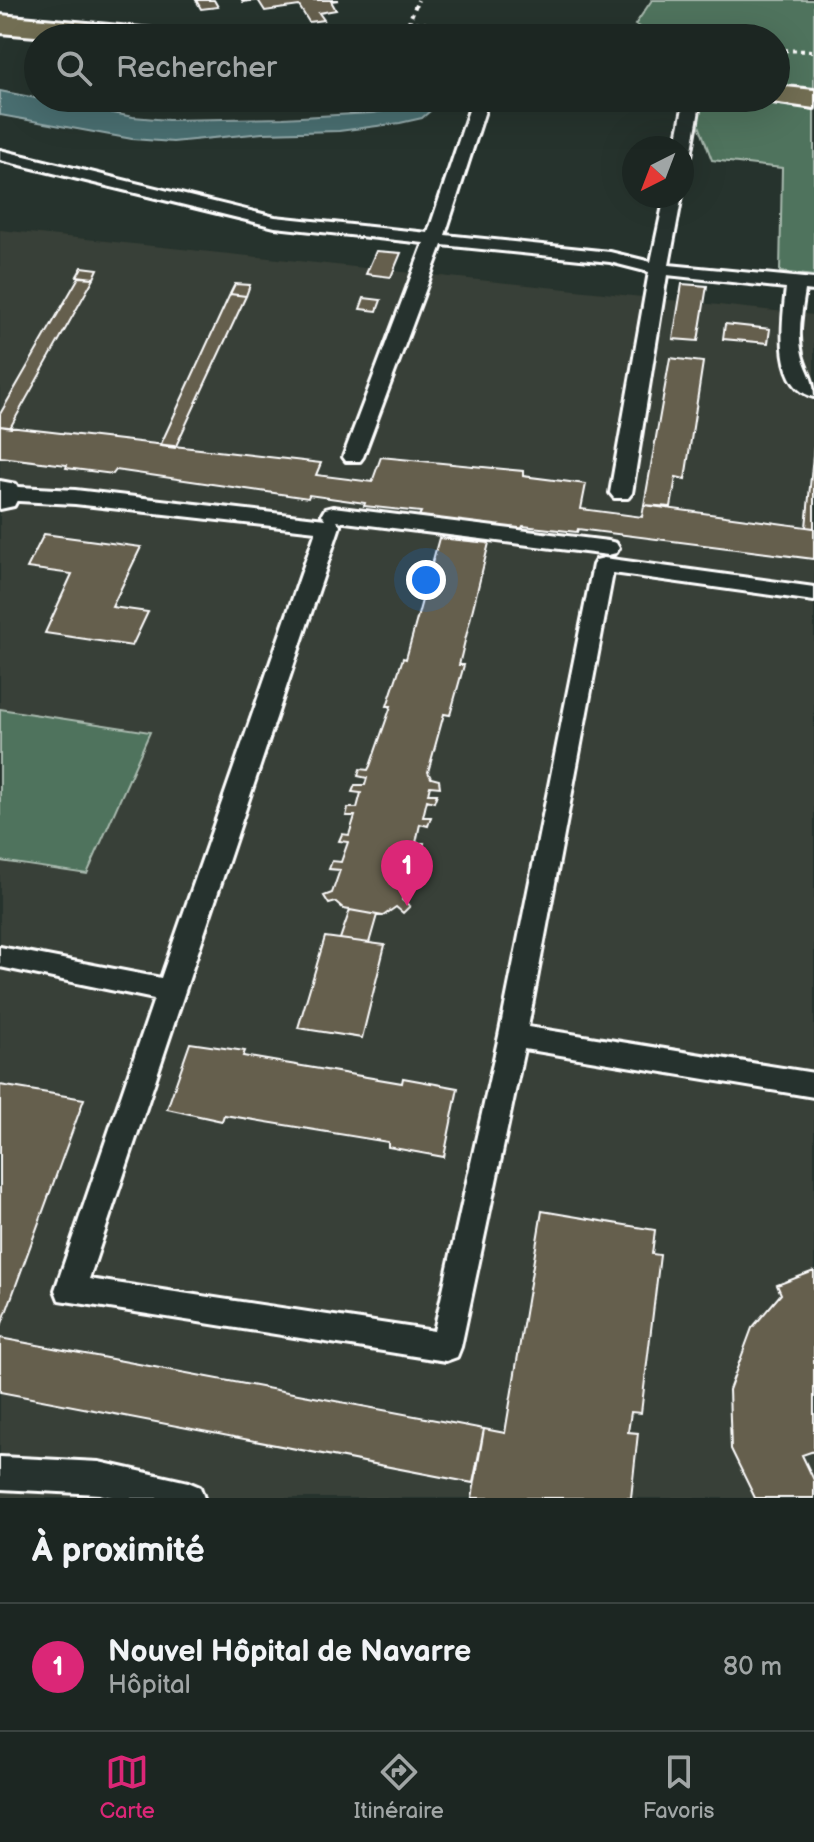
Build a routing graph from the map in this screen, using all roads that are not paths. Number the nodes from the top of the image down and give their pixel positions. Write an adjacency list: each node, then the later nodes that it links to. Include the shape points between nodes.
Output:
1 (0, 24): 2 (main road)
2 (24, 26)
3 (790, 96): 4 (main road)
4 (814, 99)
5 (476, 112): 10 (lane)
6 (690, 112): 7 (lane)
7 (686, 136)
8 (0, 155): 10 (lane, via 275,222)
9 (672, 208): 11 (lane)
10 (435, 239): 11 (lane, via 610,257); 14 (lane)
11 (659, 269): 12 (lane); 15 (lane)
12 (805, 284): 13 (lane, via 789,353 800,378)
13 (814, 391)
14 (353, 457)
15 (621, 493)
16 (1, 494): 21 (lane, via 75,497 329,526)
17 (333, 514): 18 (lane)
18 (608, 548)
19 (814, 594): 22 (lane, via 604,565)
20 (0, 957): 21 (lane)
21 (170, 991): 22 (lane, via 70,1290 446,1347)
22 (513, 1036): 23 (lane)
23 (814, 1085)
24 (0, 1473): 25 (lane, via 99,1478)
25 (188, 1498)

